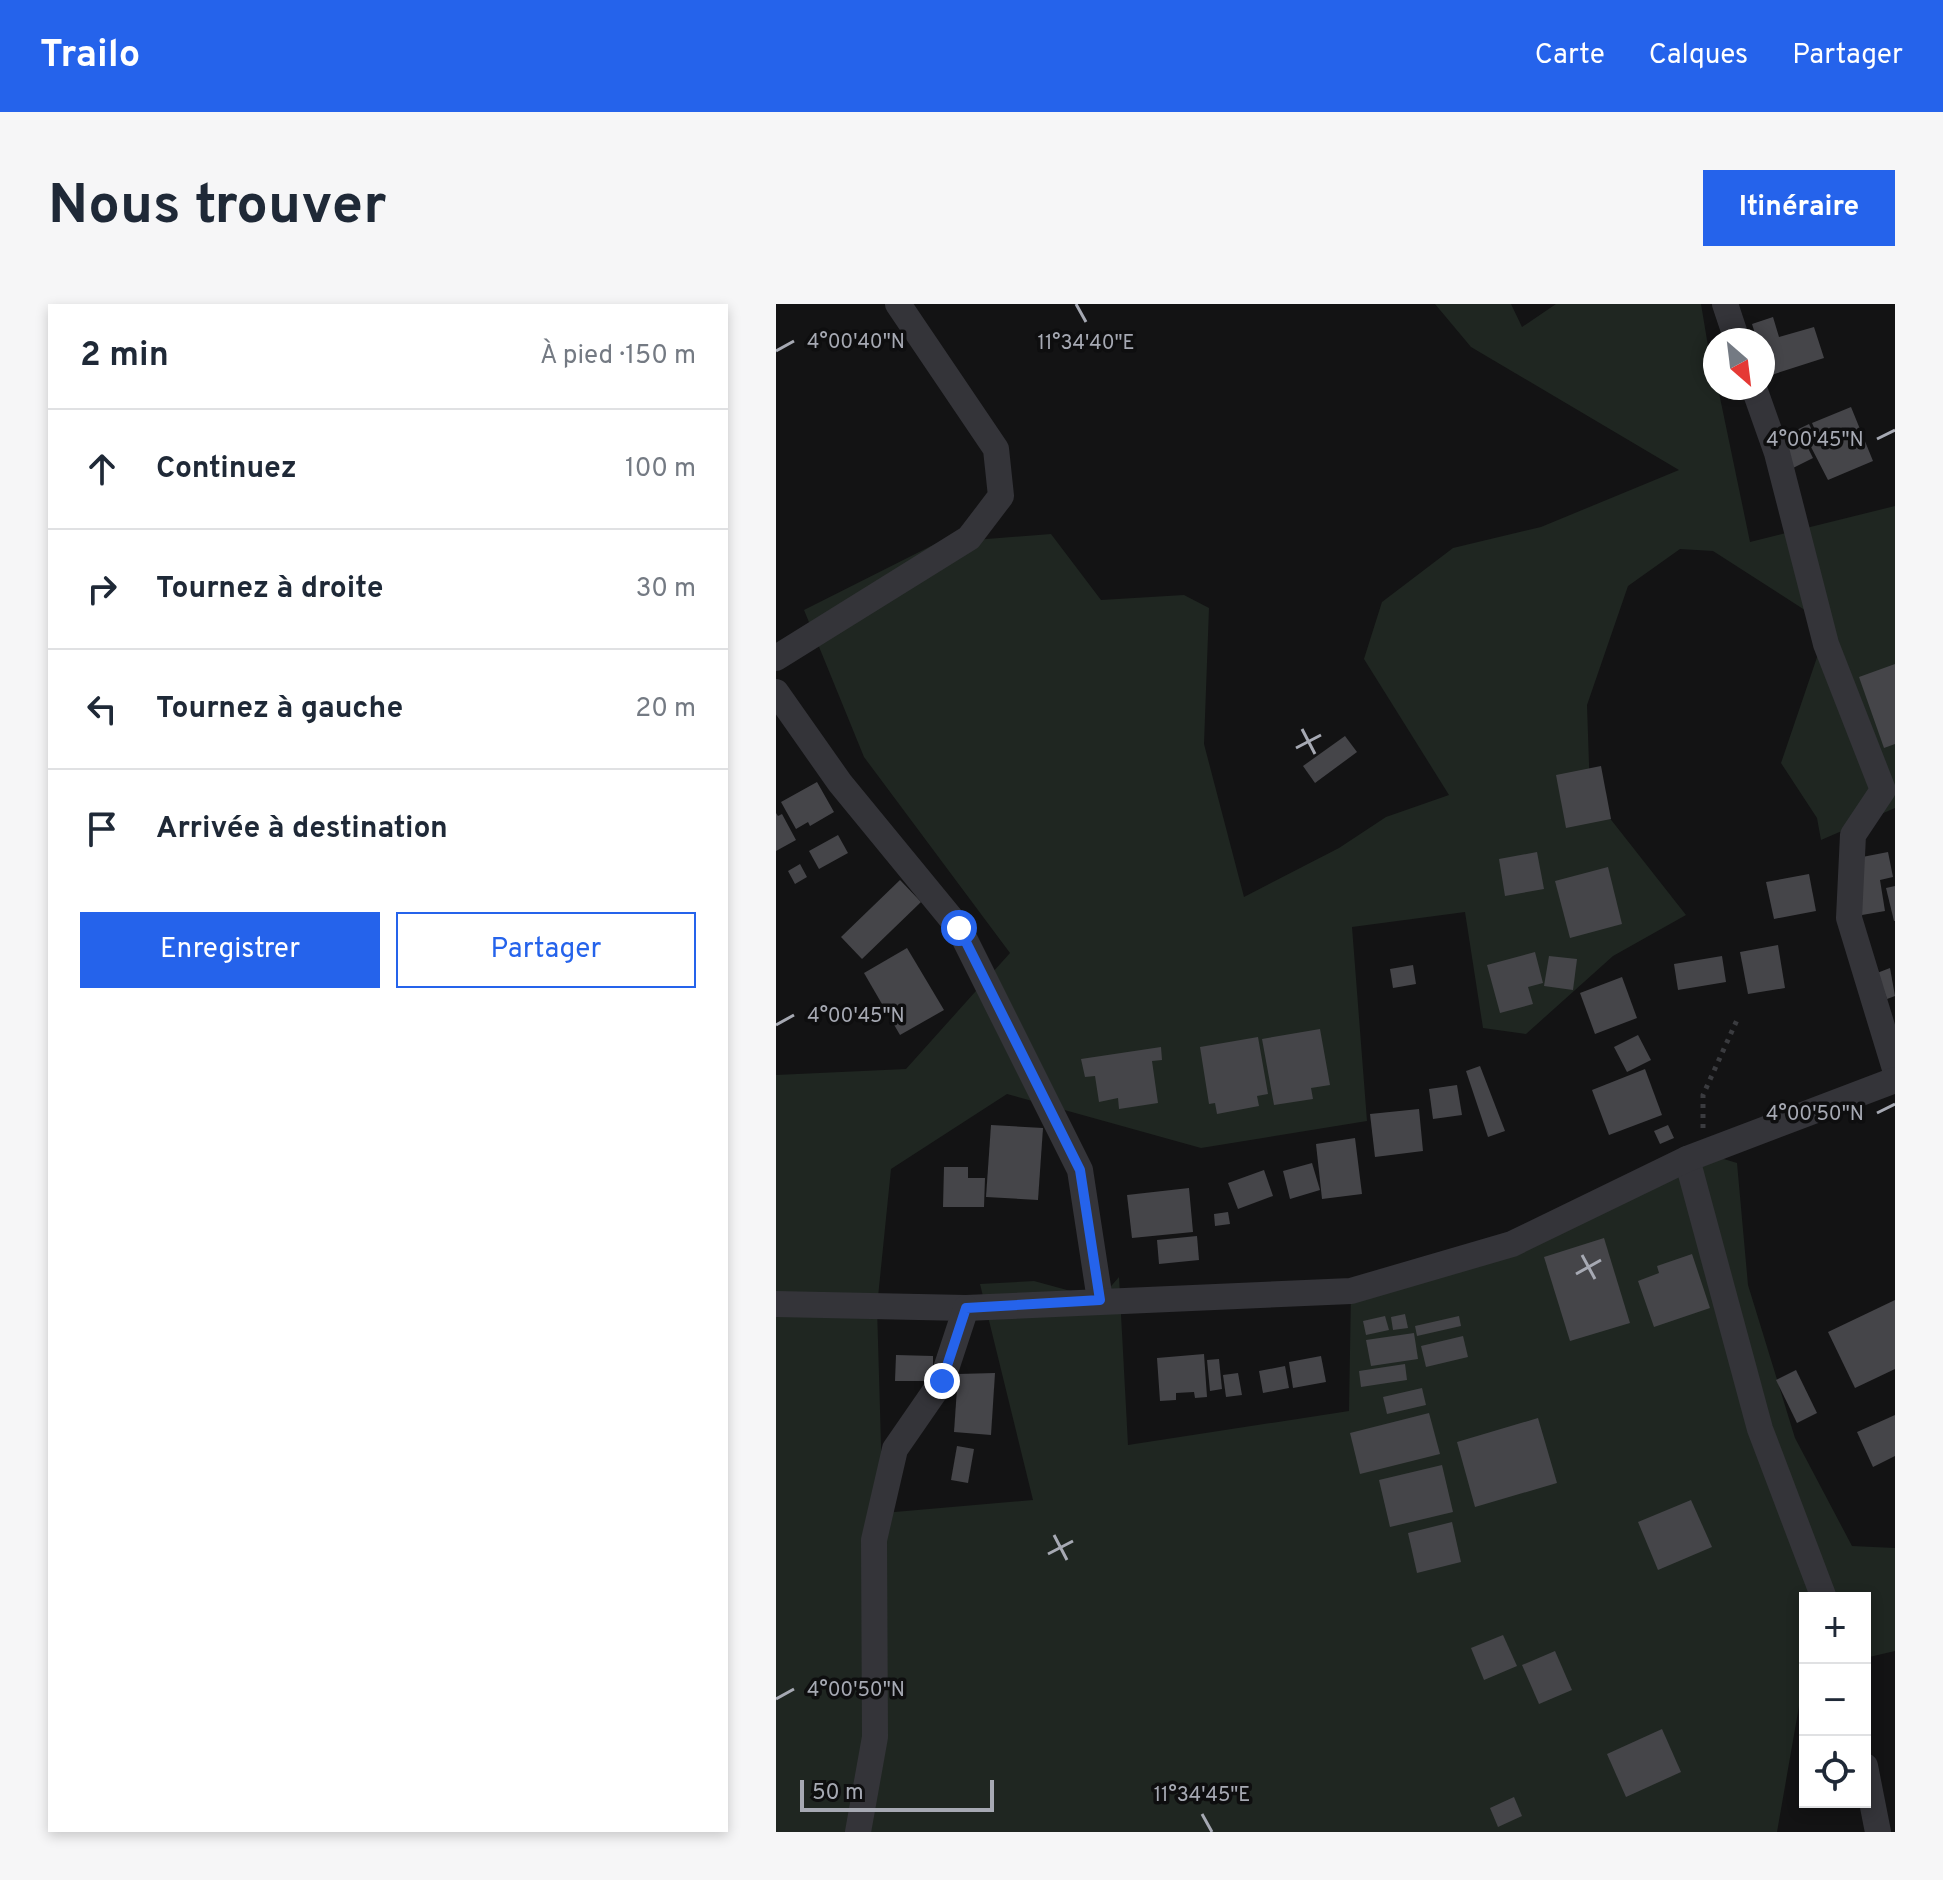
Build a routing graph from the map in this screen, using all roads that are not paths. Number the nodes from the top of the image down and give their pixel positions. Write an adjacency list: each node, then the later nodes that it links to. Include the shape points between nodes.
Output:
1 (898, 304): 5 (street, via 996,449 1001,496 969,538)
2 (1725, 304): 3 (street)
3 (1733, 328)
4 (1758, 400): 7 (street, via 1826,644 1883,790 1853,835 1849,918)
5 (776, 658)
6 (776, 692): 10 (street, via 840,783 959,928 1080,1170)
7 (1895, 1069)
8 (1895, 1080): 9 (street)
9 (1695, 1156): 10 (street, via 1512,1244 1351,1291); 13 (street, via 1760,1429)
10 (1100, 1300): 12 (street)
11 (776, 1304): 12 (street)
12 (966, 1308): 15 (street, via 942,1381 895,1449 874,1540 875,1737)
13 (1822, 1592)
14 (1871, 1796): 16 (street)
15 (858, 1832)
16 (1878, 1832)

